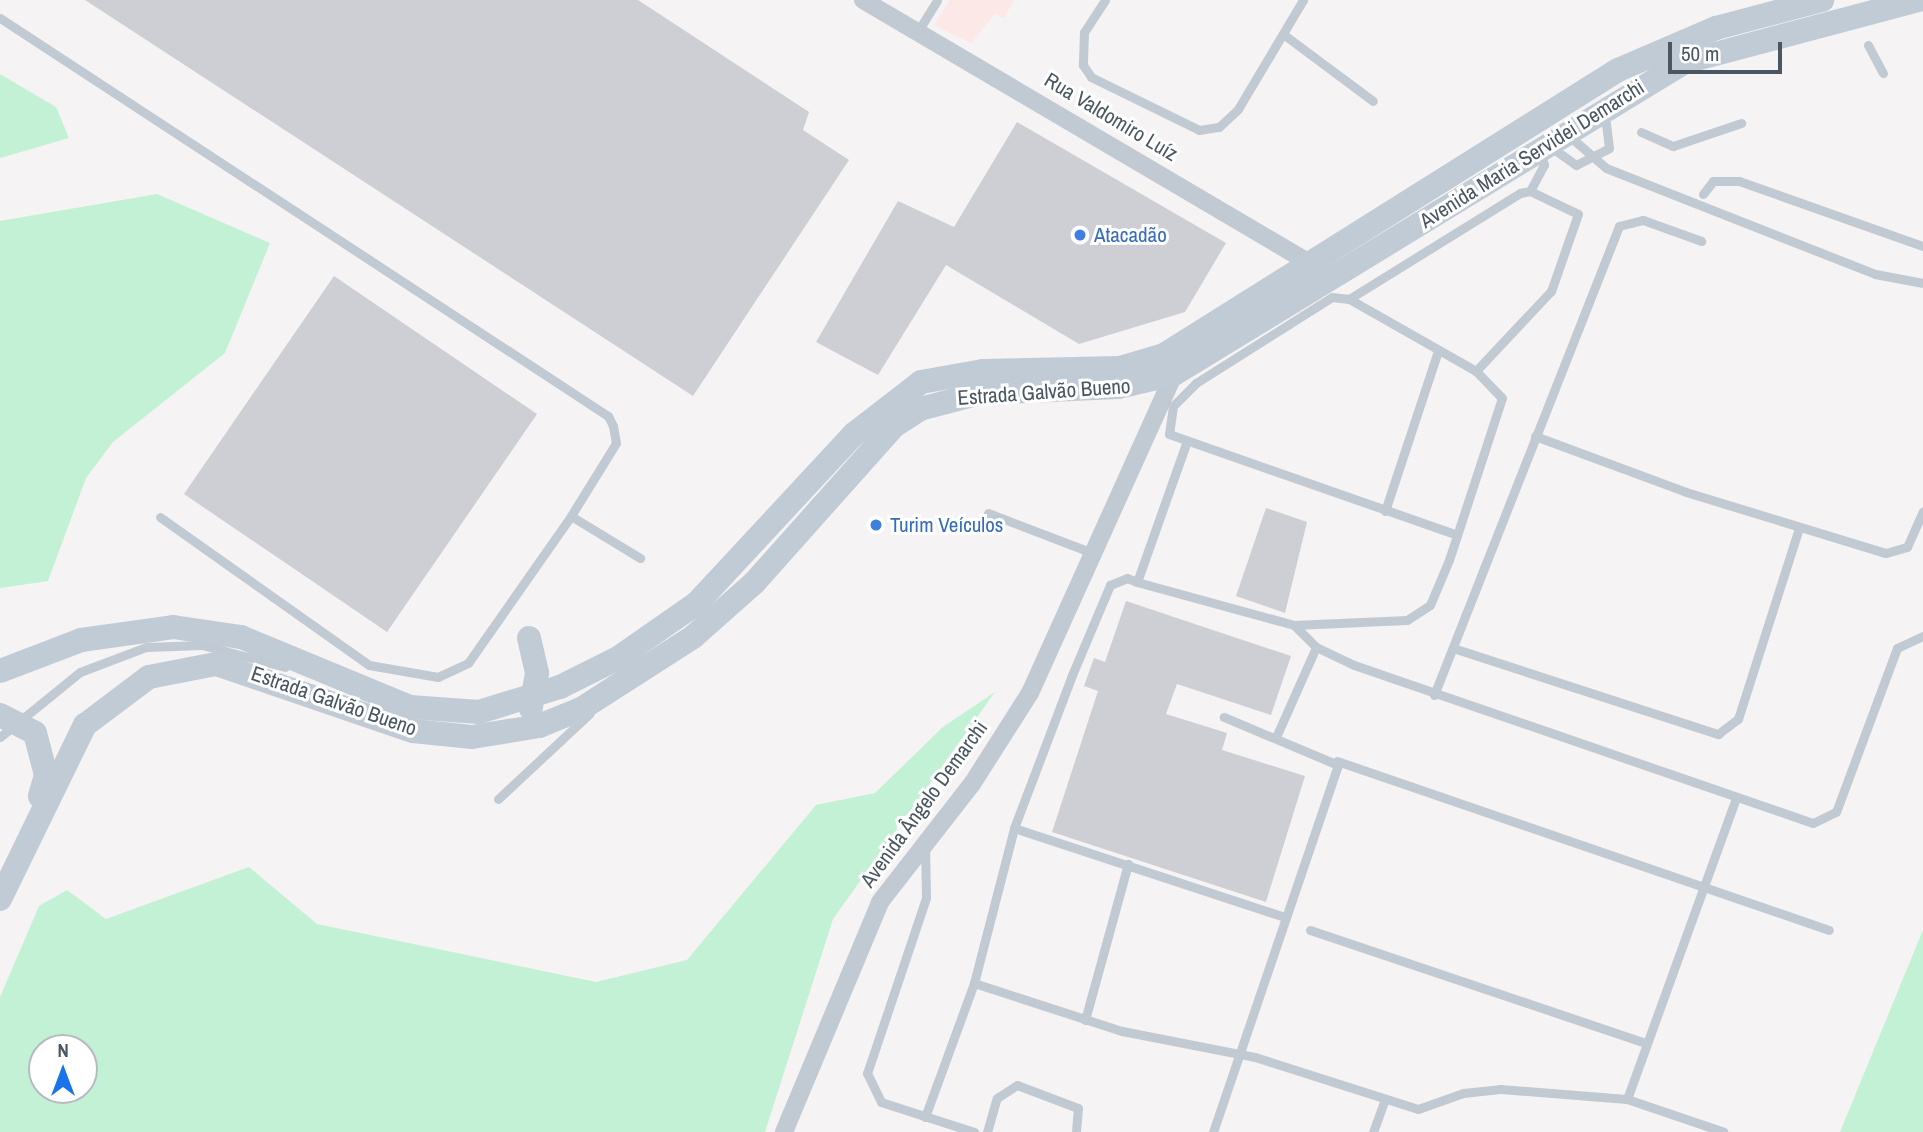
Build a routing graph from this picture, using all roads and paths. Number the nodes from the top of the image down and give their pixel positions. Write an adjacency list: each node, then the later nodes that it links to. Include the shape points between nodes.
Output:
1 (863, 0): 8 (street, Rua Valdomiro Luíz)
2 (937, 0): 8 (lane)
3 (1105, 0): 9 (lane, via 1084,32 1083,65 1091,77 1199,130 1219,127 1238,109)
4 (1303, 0): 9 (lane)
5 (1822, 0): 22 (main road, Avenida Maria Servidei Demarchi, via 1716,28 1618,71)
6 (1918, 0): 13 (main road, Avenida Maria Servidei Demarchi, via 1742,42 1685,62)
7 (0, 18): 34 (lane, via 608,416 616,443)
8 (918, 31): 22 (street, Rua Valdomiro Luíz)
9 (1283, 34): 12 (lane)
10 (1868, 45): 11 (lane)
11 (1883, 73)
12 (1373, 101)
13 (1603, 109): 16 (main road, Avenida Maria Servidei Demarchi); 17 (lane, via 1612,132 1609,148)
14 (1741, 123): 15 (lane, via 1673,146)
15 (1641, 132)
16 (1551, 142): 17 (lane); 17 (lane, via 1567,163); 18 (lane); 23 (main road, Avenida Maria Servidei Demarchi)
17 (1590, 159): 24 (lane, via 1875,274)
18 (1530, 191): 25 (lane); 28 (lane, via 1578,215 1580,223 1551,291)
19 (1703, 194): 21 (lane, via 1713,181 1739,181)
20 (1701, 241): 29 (lane, via 1643,220 1619,226)
21 (1923, 246)
22 (1312, 263): 23 (street, Rua Valdomiro Luíz); 27 (main road, Avenida Maria Servidei Demarchi)
23 (1331, 279): 27 (main road, Avenida Maria Servidei Demarchi)
24 (1923, 283)
25 (1349, 299): 26 (lane); 30 (lane, via 1319,302 1180,398 1166,428)
26 (1438, 351): 28 (lane); 31 (lane)
27 (1169, 365): 38 (street, Avenida Ângelo Demarchi); 48 (main road, Estrada Galvão Bueno, via 1118,387 981,393 920,410 869,451 754,583 693,637); 49 (main road, Estrada Galvão Bueno, via 983,371 921,382 854,434 697,603 618,658)
28 (1476, 371): 37 (lane, via 1498,391 1502,404)
29 (1535, 436): 36 (lane); 45 (lane)
30 (1186, 444): 31 (lane); 40 (lane)
31 (1385, 511): 37 (lane)
32 (1923, 511): 36 (lane, via 1914,537 1899,552)
33 (988, 513): 38 (lane)
34 (571, 516): 35 (lane, via 468,663 438,677 369,665); 39 (lane)
35 (160, 517)
36 (1799, 528): 45 (lane, via 1738,719 1718,734)
37 (1457, 535): 41 (lane, via 1421,615 1346,628)
38 (1093, 553): 60 (street, Avenida Ângelo Demarchi, via 1030,693 972,784)
39 (640, 558)
40 (1137, 582): 41 (lane); 59 (lane, via 1118,579 1103,598)
41 (1294, 625): 44 (lane)
42 (1923, 636): 58 (lane, via 1905,639 1897,648 1830,820 1813,823)
43 (529, 638): 49 (main road)
44 (1316, 647): 50 (lane); 55 (lane)
45 (1453, 648): 50 (lane)
46 (231, 651): 51 (lane); 51 (lane); 54 (lane, via 166,645 109,658 32,705)
47 (0, 671): 51 (main road, Estrada Galvão Bueno, via 81,640 194,628 241,637)
48 (611, 691): 51 (main road, Estrada Galvão Bueno, via 539,726 472,737 413,731); 57 (lane)
49 (537, 695): 51 (main road, Estrada Galvão Bueno, via 464,713)
50 (1434, 695): 58 (lane)
51 (357, 700): 63 (main road, Estrada Galvão Bueno, via 216,664 178,667 135,684 85,725)
52 (0, 715): 63 (main road, bridge, via 35,733 45,785)
53 (1224, 717): 55 (lane)
54 (0, 737)
55 (1276, 737): 56 (lane)
56 (1337, 761): 62 (lane); 64 (lane)
57 (498, 799)
58 (1735, 800): 62 (lane)
59 (1014, 828): 61 (lane); 67 (lane)
60 (925, 843): 73 (lane, via 926,898 867,1073 881,1102); 74 (street, Avenida Ângelo Demarchi, via 880,902)
61 (1128, 864): 64 (lane); 68 (lane)
62 (1705, 888): 66 (lane); 69 (lane)
63 (0, 898)
64 (1285, 917): 70 (lane)
65 (1310, 930): 69 (lane)
66 (1829, 930)
67 (974, 983): 68 (lane); 73 (lane)
68 (1085, 1020): 70 (lane)
69 (1646, 1043): 71 (lane)
70 (1241, 1054): 72 (lane); 78 (lane)
71 (1627, 1099): 72 (lane, via 1500,1089 1464,1093 1429,1109); 80 (lane)
72 (1384, 1101): 79 (lane)
73 (925, 1117): 75 (lane)
74 (784, 1132)
75 (974, 1132)
76 (987, 1132): 77 (lane, via 997,1098 1017,1084 1078,1108)
77 (1076, 1132)
78 (1213, 1132)
79 (1373, 1132)
80 (1724, 1132)

